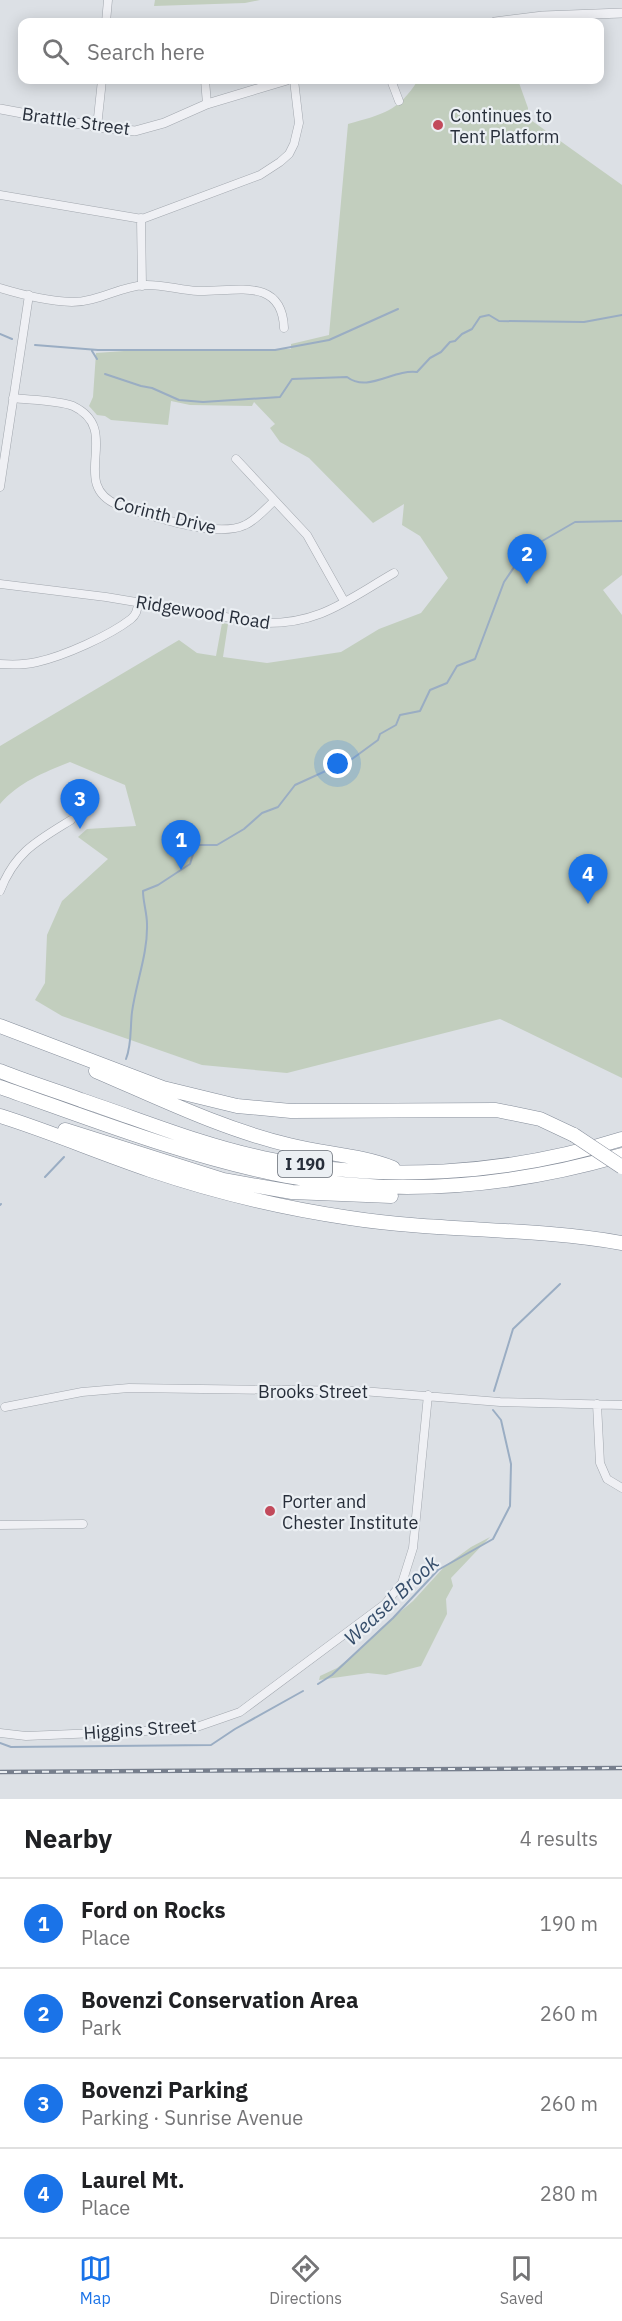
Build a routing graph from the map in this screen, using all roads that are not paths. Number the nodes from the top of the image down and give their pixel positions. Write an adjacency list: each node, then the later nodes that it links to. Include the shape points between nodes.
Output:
1 (108, 0): 3 (street)
2 (622, 13): 4 (street)
3 (106, 18)
4 (527, 18)
5 (102, 84): 13 (street)
6 (205, 84): 11 (street)
7 (274, 84): 11 (street, Brattle Street)
8 (294, 84): 15 (street, via 299,123 294,144 280,162 260,175)
9 (393, 84): 10 (street)
10 (399, 101)
11 (207, 104): 13 (street, Brattle Street, via 135,131)
12 (0, 109): 13 (street, Brattle Street)
13 (97, 127)
14 (0, 195): 15 (street)
15 (141, 218): 16 (street)
16 (142, 286): 18 (street, via 81,301); 19 (street, via 262,292 279,304)
17 (0, 288): 18 (street)
18 (30, 295): 20 (street)
19 (284, 328)
20 (13, 398): 22 (street); 23 (street, Corinth Drive, via 71,405 85,413 98,445 94,479 106,500 118,505 219,530 247,524)
21 (236, 459): 23 (street)
22 (0, 488)
23 (274, 501): 26 (street, via 308,535)
24 (394, 573): 26 (street, Ridgewood Road)
25 (0, 584): 27 (street, Ridgewood Road)
26 (344, 601): 27 (street, Ridgewood Road, via 316,617 277,623)
27 (138, 602): 28 (street, via 131,618 71,651 36,663)
28 (0, 664)
29 (71, 820): 30 (street, via 20,855)
30 (0, 891)
31 (0, 1026): 32 (highway)
32 (21, 1035): 39 (highway, bridge, via 163,1088 237,1106 291,1111 496,1110 540,1119 574,1135); 40 (highway, via 234,1129 289,1146 375,1161)
33 (0, 1071): 40 (highway, I 190, via 205,1143 263,1158 322,1167)
34 (0, 1087): 41 (highway, I 190, via 153,1141 261,1171 343,1184)
35 (0, 1116): 36 (highway)
36 (27, 1125): 41 (highway, via 66,1130 182,1168 263,1188 398,1196); 42 (highway, via 150,1170 285,1207 410,1227 519,1232)
37 (622, 1139): 40 (highway, I 190, via 556,1157 497,1167)
38 (622, 1155): 41 (highway, I 190, via 522,1179)
39 (622, 1167)
40 (403, 1172)
41 (436, 1188)
42 (622, 1243)
43 (428, 1395): 44 (street, Brooks Street, via 500,1402); 46 (street, Brooks Street, via 362,1390 129,1388 82,1392); 50 (street, Higgins Street, via 413,1548 402,1584 385,1604 240,1712 191,1729 26,1736)
44 (597, 1404): 45 (street, Brooks Street); 47 (street, via 600,1464 606,1479)
45 (622, 1405)
46 (5, 1407)
47 (622, 1488)
48 (83, 1524): 49 (street)
49 (0, 1525)
50 (0, 1732)

